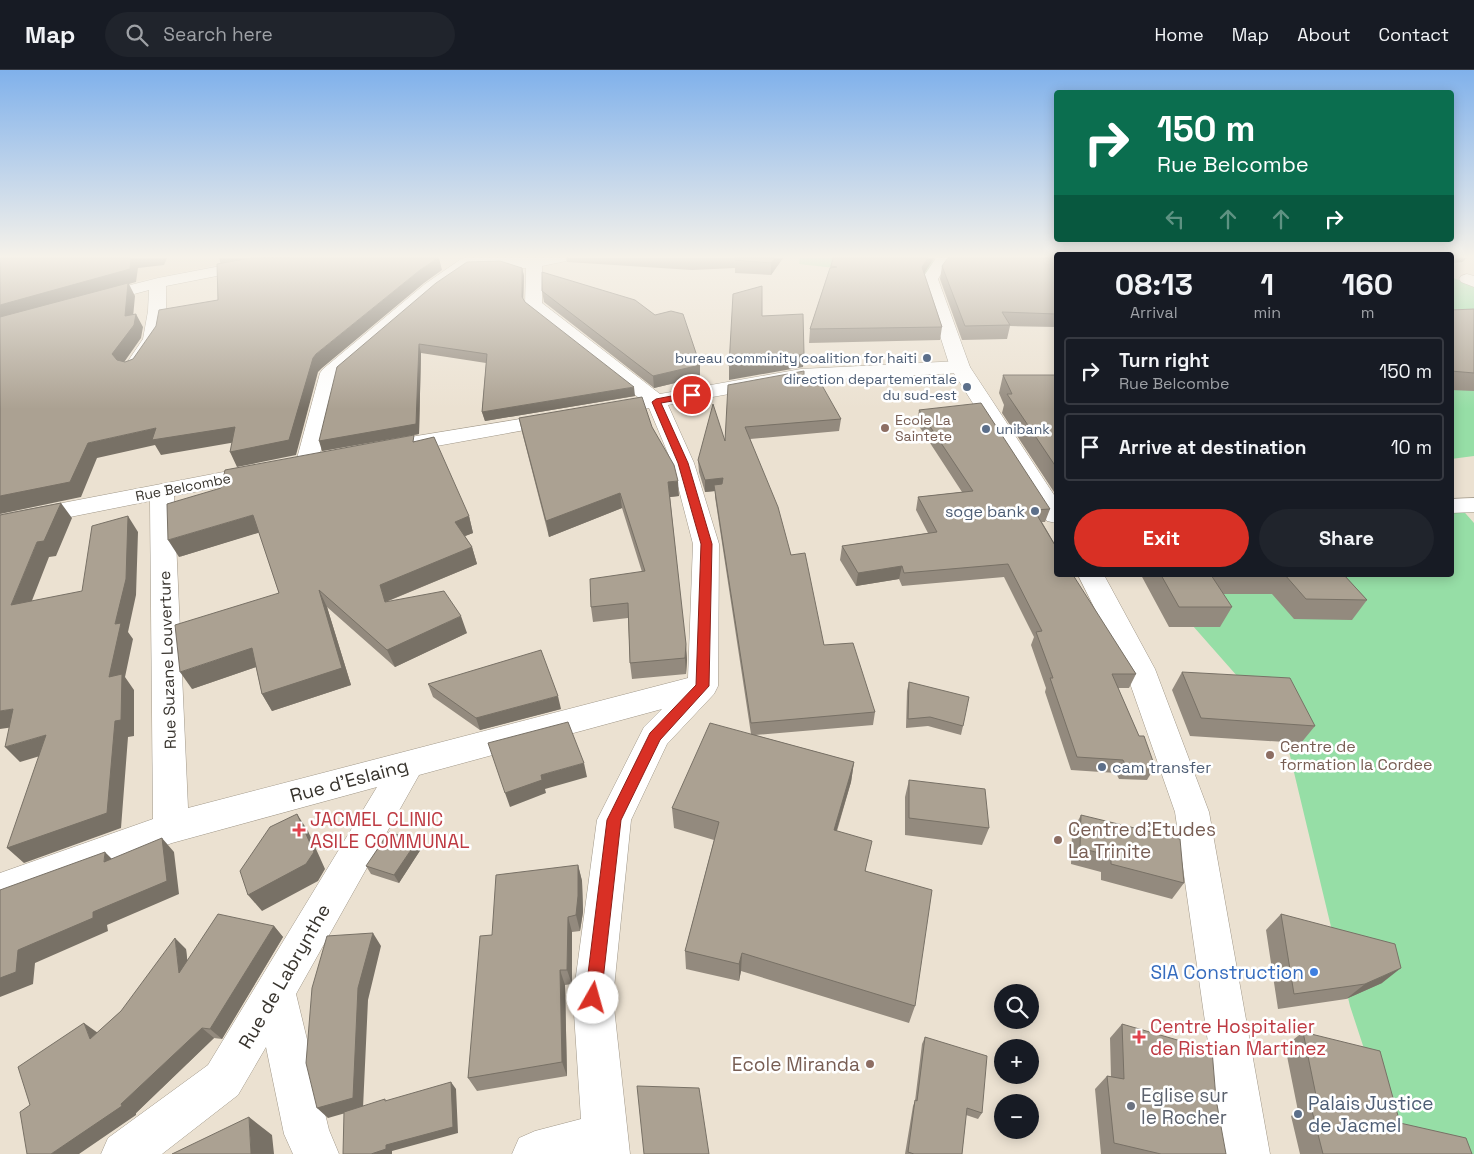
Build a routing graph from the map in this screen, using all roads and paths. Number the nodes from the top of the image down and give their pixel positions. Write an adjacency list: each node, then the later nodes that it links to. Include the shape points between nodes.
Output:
1 (157, 309): 6 (street, via 152,340)
2 (406, 309): 11 (street, Rue Belcombe, via 330,373 300,464)
3 (539, 309): 7 (street)
4 (940, 309): 5 (street)
5 (960, 367): 7 (street, via 801,375); 14 (street)
6 (132, 368)
7 (656, 402): 8 (street); 17 (street, via 683,463 706,544)
8 (617, 408)
9 (578, 415): 10 (street)
10 (375, 450)
11 (162, 492): 15 (street, Rue Belcombe); 19 (street, Rue Suzane Louverture)
12 (1474, 505): 13 (street)
13 (1454, 506)
14 (1054, 513)
15 (0, 522)
16 (1092, 577): 26 (street, via 1140,669 1192,812)
17 (703, 686): 18 (street, Rue d'Eslaing); 22 (street, via 655,736 614,820 593,998)
18 (408, 765): 19 (street, Rue d'Eslaing); 21 (street, Rue de Labrynthe)
19 (171, 828): 20 (street, Rue d'Eslaing)
20 (0, 890)
21 (275, 993): 23 (street, Rue de Labrynthe, via 223,1080); 24 (street, via 307,1134)
22 (606, 1144): 25 (street)
23 (124, 1154)
24 (316, 1154)
25 (535, 1154)
26 (1247, 1154)

